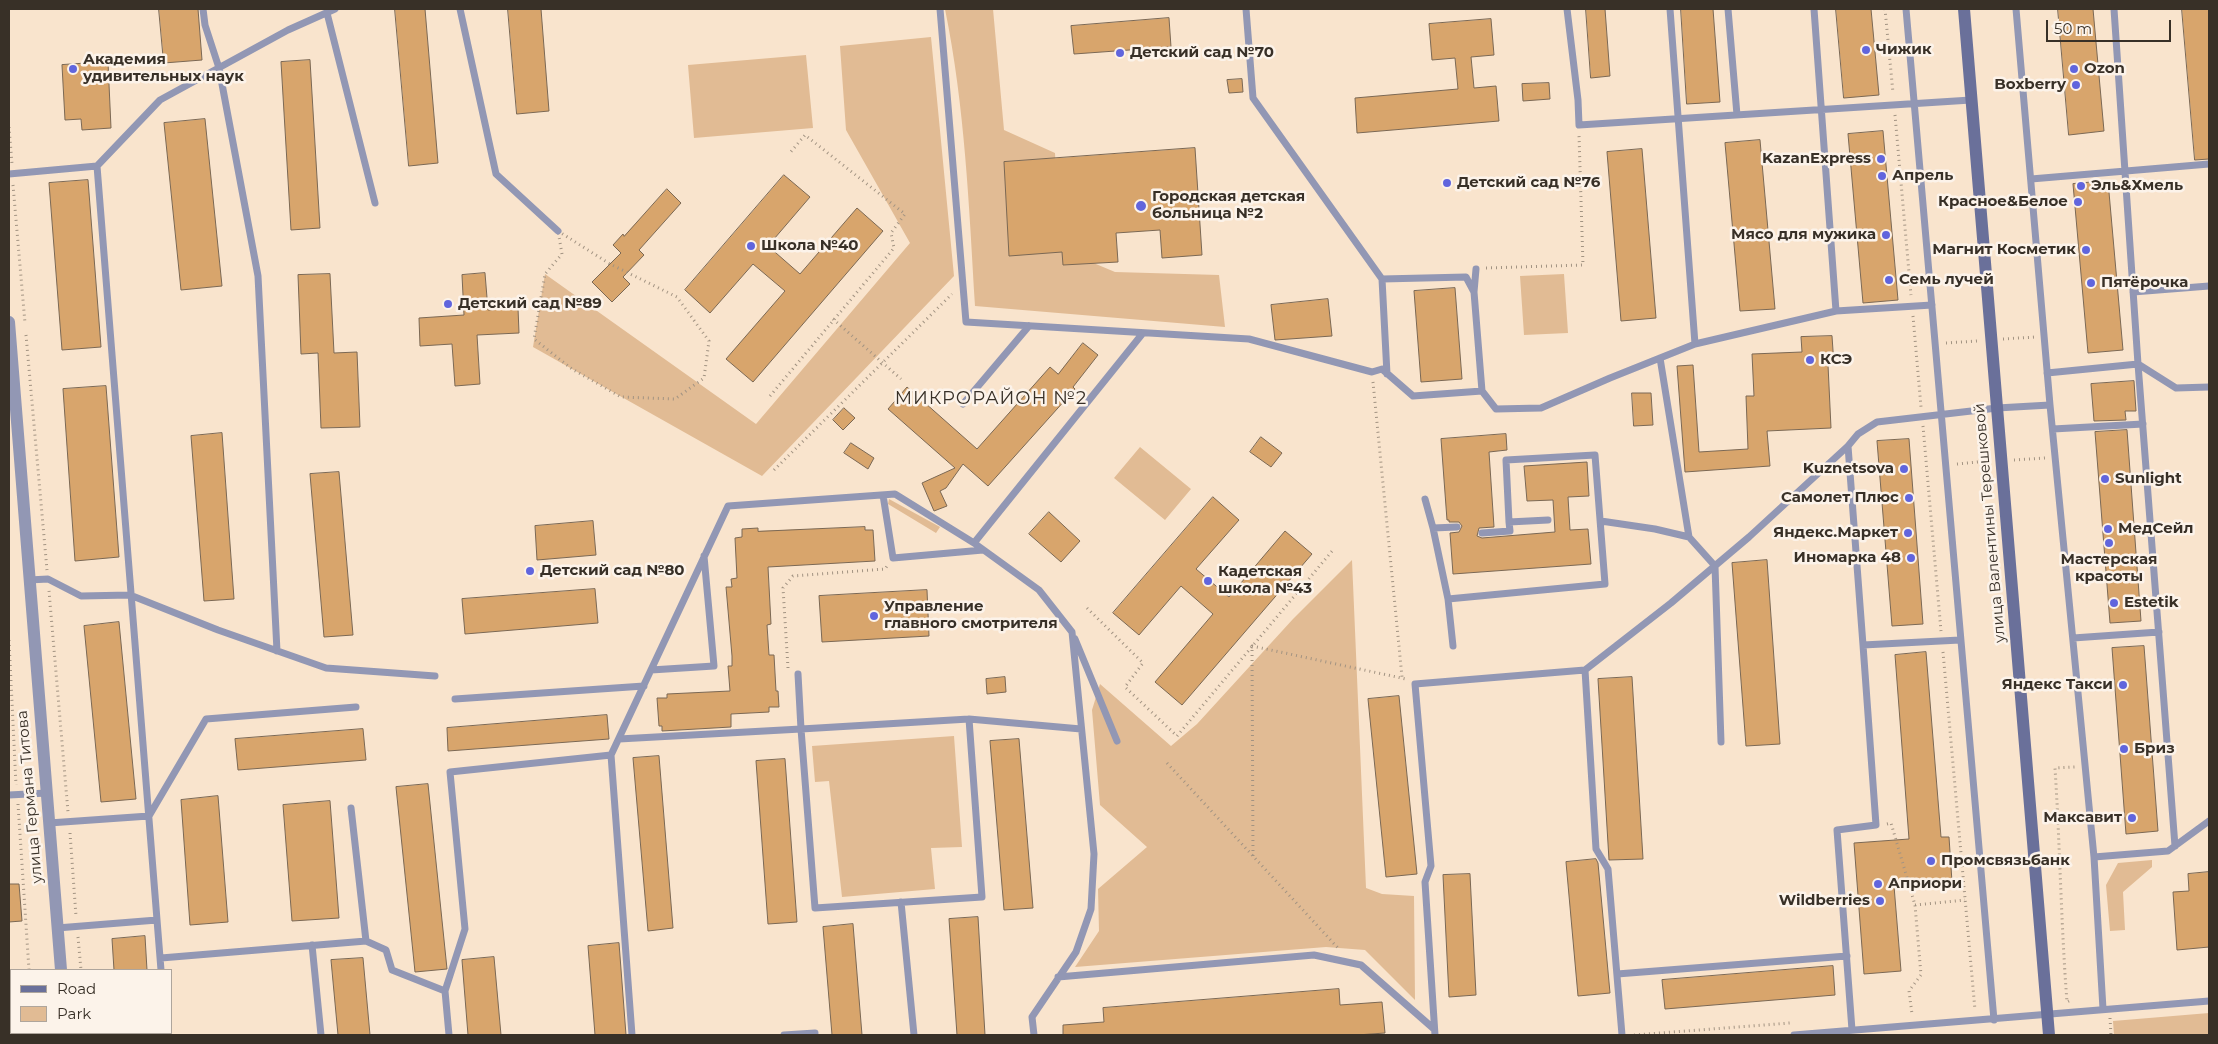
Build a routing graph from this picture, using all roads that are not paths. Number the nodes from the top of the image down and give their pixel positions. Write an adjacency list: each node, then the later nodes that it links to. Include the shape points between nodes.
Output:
1 (204, 9): 15 (lane, via 205,25)
2 (335, 9): 14 (lane)
3 (460, 9): 27 (lane, via 496,174)
4 (940, 9): 36 (lane, via 966,322)
5 (1246, 9): 29 (lane, via 1254,98)
6 (1567, 9): 20 (lane, via 1579,124)
7 (1670, 9): 20 (lane)
8 (1728, 9): 19 (lane)
9 (1814, 9): 18 (lane)
10 (1906, 9): 17 (lane)
11 (1964, 9): 16 (main road, улица Валентины Терешковой)
12 (2016, 9): 25 (lane)
13 (2114, 9): 23 (lane)
14 (327, 13): 15 (lane, via 288,30); 26 (lane)
15 (219, 68): 22 (lane, via 160,100); 75 (lane, via 258,276)
16 (1971, 100): 17 (lane); 48 (main road, улица Валентины Терешковой)
17 (1914, 104): 18 (lane); 33 (lane)
18 (1822, 110): 19 (lane); 34 (lane)
19 (1737, 115): 20 (lane)
20 (1678, 118): 38 (lane)
21 (2209, 164): 23 (lane)
22 (97, 166): 24 (lane); 67 (lane)
23 (2125, 171): 25 (lane); 32 (lane)
24 (10, 174)
25 (2031, 179): 42 (lane)
26 (374, 203)
27 (558, 231)
28 (1476, 269): 31 (lane)
29 (1382, 279): 31 (lane, via 1466,277); 43 (lane)
30 (2209, 286): 32 (lane)
31 (1474, 292): 45 (lane)
32 (2133, 292): 41 (lane)
33 (1932, 305): 34 (lane); 49 (lane)
34 (1836, 311): 38 (lane)
35 (9, 322): 39 (street, улица Германа Титова)
36 (1029, 326): 37 (lane); 46 (lane)
37 (1143, 333): 43 (lane, via 1249,339 1372,372 1382,369); 62 (lane)
38 (1696, 344): 40 (lane)
39 (10, 349): 66 (street, улица Германа Титова)
40 (1660, 358): 45 (lane, via 1541,408 1496,409); 61 (lane)
41 (2138, 364): 42 (lane); 44 (lane, via 2176,388); 50 (lane)
42 (2048, 372): 47 (lane)
43 (1387, 374): 45 (lane, via 1413,396)
44 (2209, 386)
45 (1482, 392)
46 (963, 404)
47 (2050, 405): 48 (lane); 51 (lane)
48 (1997, 408): 49 (lane); 112 (main road, улица Валентины Терешковой)
49 (1940, 415): 52 (lane, via 1877,422 1858,434); 72 (lane)
50 (2143, 424): 51 (lane); 70 (lane)
51 (2053, 429): 71 (lane)
52 (1848, 446): 65 (lane); 73 (lane)
53 (883, 495): 62 (lane, via 896,494); 63 (lane, via 893,558); 64 (lane, via 728,506)
54 (1425, 500): 59 (lane)
55 (1548, 520): 56 (lane)
56 (1509, 522): 57 (lane, via 1506,460 1596,455); 60 (lane, via 1510,531)
57 (1601, 522): 61 (lane); 68 (lane, via 1605,584)
58 (1457, 527): 59 (lane)
59 (1433, 528): 68 (lane)
60 (1482, 533)
61 (1689, 537): 65 (lane)
62 (974, 543): 63 (lane)
63 (983, 550): 69 (lane, via 1039,590)
64 (704, 556): 76 (lane); 76 (lane, via 714,666)
65 (1715, 566): 77 (lane); 88 (lane)
66 (28, 580): 67 (lane, via 48,579 81,596); 90 (street, улица Германа Титова)
67 (130, 595): 75 (lane); 93 (lane)
68 (1448, 599): 74 (lane)
69 (1072, 632): 85 (lane); 87 (lane)
70 (2159, 632): 71 (lane); 96 (lane)
71 (2073, 638): 97 (lane)
72 (1960, 640): 73 (lane); 113 (lane)
73 (1863, 645): 103 (lane, via 1876,825 1837,830)
74 (1453, 646)
75 (277, 651): 79 (lane, via 326,668)
76 (651, 670): 80 (lane)
77 (1585, 670): 107 (lane, via 1596,848 1608,869); 116 (lane, via 1415,684 1431,866 1425,882)
78 (798, 674): 84 (lane)
79 (435, 676)
80 (644, 686): 81 (lane); 86 (lane)
81 (455, 699)
82 (356, 707): 93 (lane, via 206,718)
83 (969, 719): 84 (lane); 85 (lane); 98 (lane, via 982,897)
84 (801, 729): 86 (lane); 98 (lane, via 816,908)
85 (1082, 729): 108 (lane, via 1094,854 1091,909 1076,952)
86 (619, 739): 89 (lane)
87 (1117, 741)
88 (1721, 742)
89 (611, 755): 109 (lane, via 450,772 466,929); 119 (lane)
90 (46, 793): 91 (lane); 95 (street, улица Германа Титова)
91 (9, 794)
92 (351, 808): 101 (lane)
93 (149, 816): 95 (lane); 99 (lane)
94 (2209, 821): 96 (lane)
95 (49, 823): 100 (street, улица Германа Титова)
96 (2175, 846): 97 (lane, via 2168,851)
97 (2094, 857): 111 (lane)
98 (901, 902): 121 (lane)
99 (158, 920): 100 (lane); 104 (lane)
100 (57, 928): 105 (street, улица Германа Титова)
101 (366, 941): 102 (lane); 109 (lane, via 386,950 392,970)
102 (312, 945): 104 (lane); 117 (lane)
103 (1847, 956): 107 (lane); 114 (lane)
104 (160, 958): 106 (lane)
105 (61, 969)
106 (162, 969)
107 (1617, 974): 123 (lane)
108 (1058, 977): 116 (lane, via 1314,955 1361,966); 122 (lane, via 1032,1017)
109 (445, 991): 118 (lane)
110 (2209, 1001): 111 (lane)
111 (2103, 1009): 112 (lane)
112 (2047, 1015): 113 (lane); 125 (main road, улица Валентины Терешковой)
113 (1994, 1020): 114 (lane)
114 (1852, 1030): 124 (lane)
115 (815, 1032): 120 (lane)
116 (1434, 1032)
117 (321, 1035)
118 (449, 1035)
119 (632, 1035)
120 (784, 1035)
121 (914, 1035)
122 (1034, 1035)
123 (1622, 1035)
124 (1794, 1035)
125 (2049, 1035)

